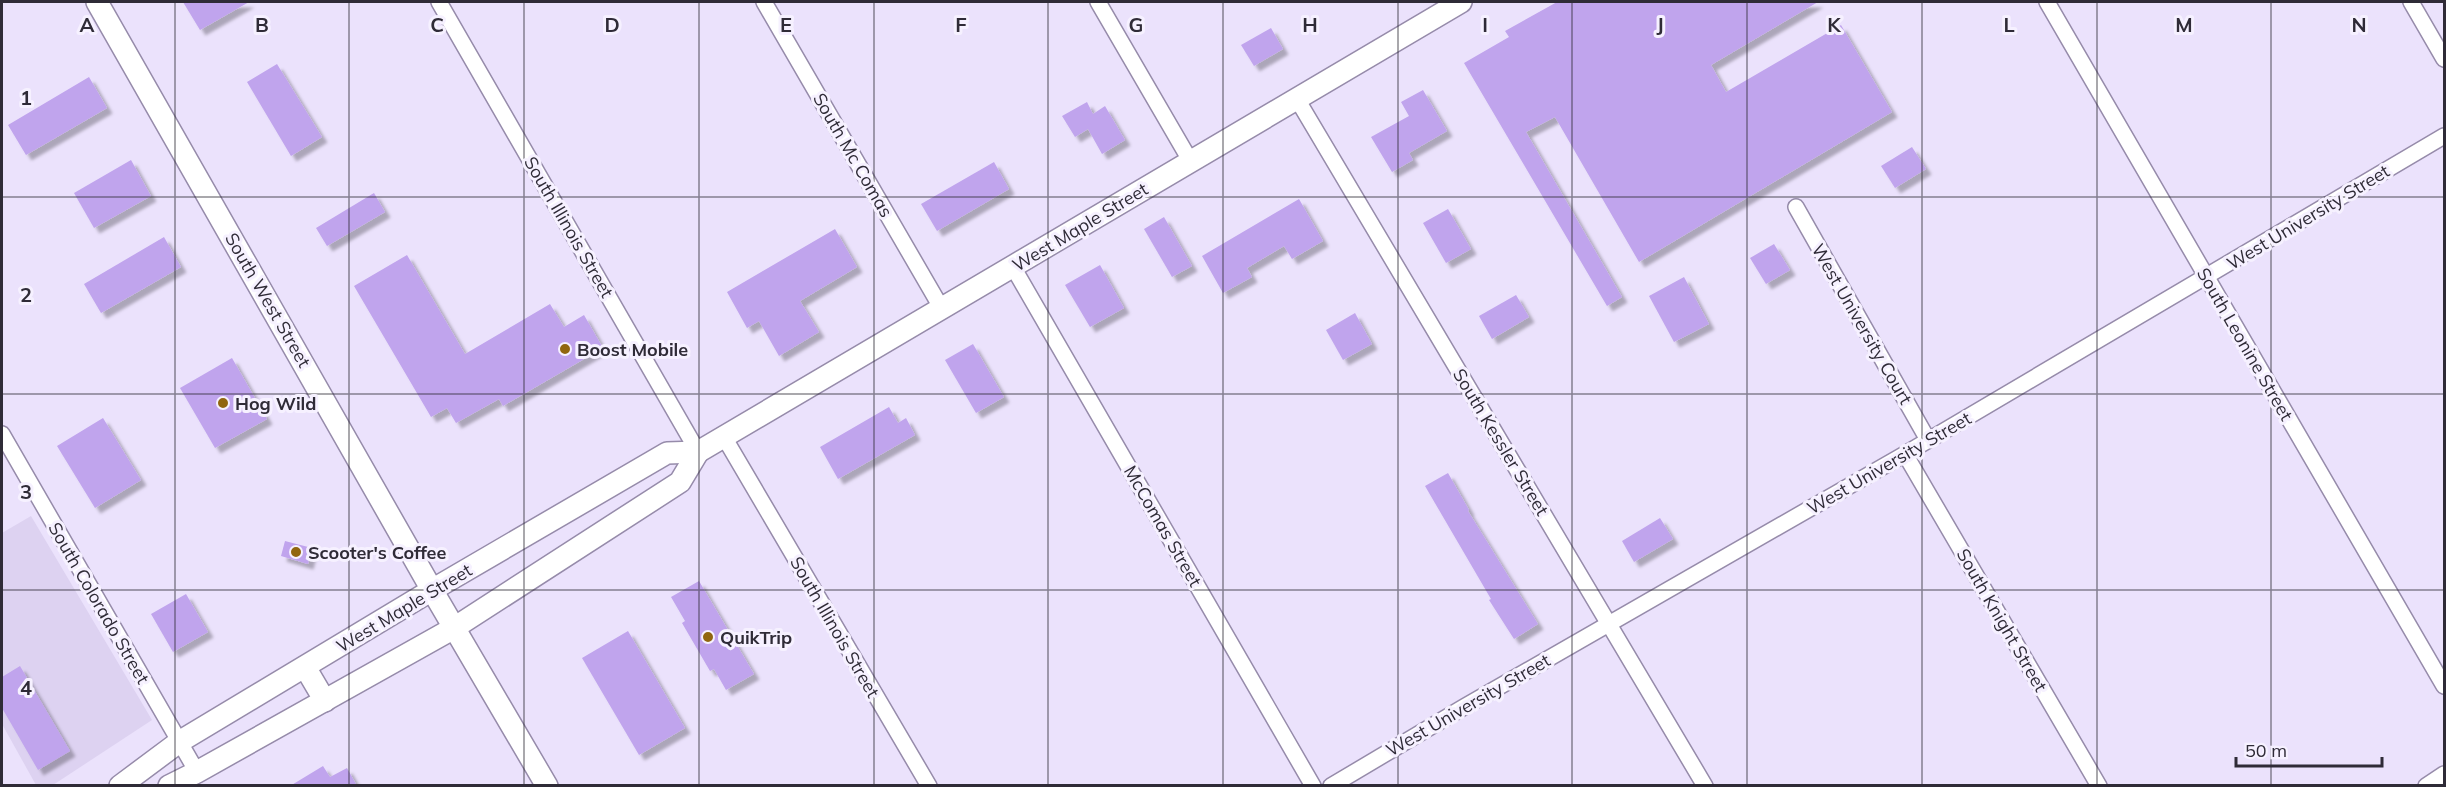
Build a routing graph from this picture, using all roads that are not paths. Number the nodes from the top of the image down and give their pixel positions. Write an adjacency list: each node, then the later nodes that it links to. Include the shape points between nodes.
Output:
1 (98, 2): 21 (street, South West Street)
2 (439, 2): 19 (street, South Illinois Street)
3 (764, 2): 15 (street, South Mc Comas)
4 (1098, 2): 11 (street)
5 (1461, 2): 9 (street, West Maple Street)
6 (2047, 2): 14 (street, South Leonine Street)
7 (2411, 2): 8 (street)
8 (2445, 59)
9 (1297, 99): 11 (street, West Maple Street); 22 (street, South Kessler Street)
10 (2445, 136): 14 (street, West University Street)
11 (1191, 162): 13 (street, West Maple Street)
12 (1796, 207): 18 (street, West University Court)
13 (1013, 267): 15 (street, West Maple Street); 34 (street, McComas Street)
14 (2206, 277): 18 (street, West University Street); 25 (street, South Leonine Street)
15 (942, 309): 17 (street, West Maple Street)
16 (2, 434): 27 (street, South Colorado Street)
17 (724, 437): 19 (street, West Maple Street); 33 (street, South Illinois Street)
18 (1928, 440): 20 (street, West University Street)
19 (698, 452): 21 (street, West Maple Street, via 667,453); 23 (street, West Maple Street, via 680,482)
20 (1905, 454): 22 (street, West University Street); 37 (street, South Knight Street)
21 (432, 590): 23 (street, South West Street); 24 (street, West Maple Street)
22 (1609, 624): 35 (street, West University Street); 36 (street, South Kessler Street)
23 (454, 628): 26 (street, West Maple Street); 32 (street, South West Street)
24 (305, 667): 26 (street); 27 (street, West Maple Street)
25 (2445, 686)
26 (325, 701): 28 (street, West Maple Street)
27 (179, 742): 28 (street, South Colorado Street); 30 (street, West Maple Street)
28 (197, 772): 31 (street, West Maple Street)
29 (2445, 774): 38 (street)
30 (120, 786)
31 (169, 786)
32 (547, 786)
33 (928, 786)
34 (1313, 786)
35 (1331, 786)
36 (1705, 786)
37 (2099, 786)
38 (2426, 786)

